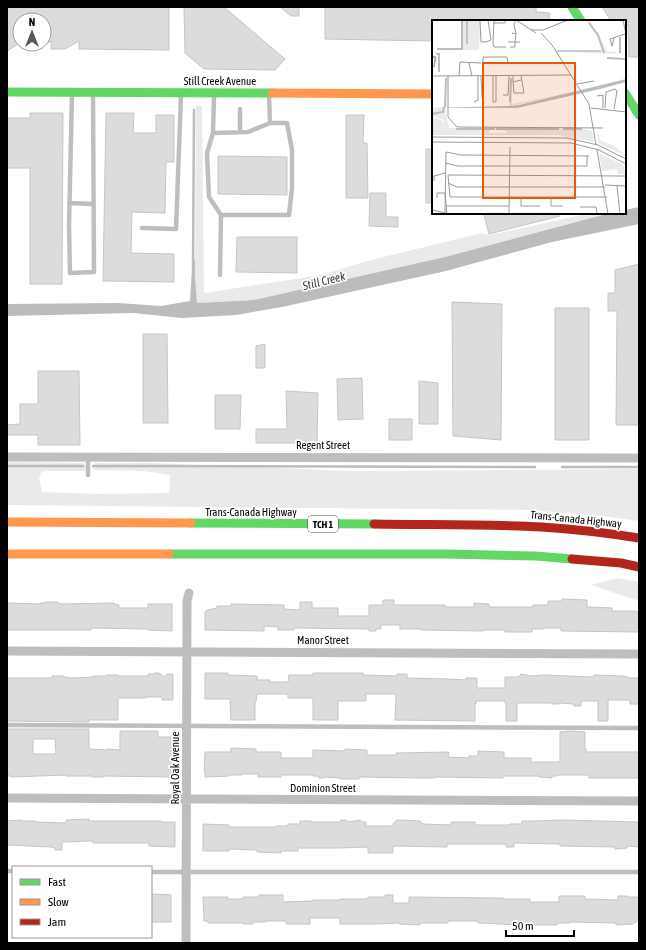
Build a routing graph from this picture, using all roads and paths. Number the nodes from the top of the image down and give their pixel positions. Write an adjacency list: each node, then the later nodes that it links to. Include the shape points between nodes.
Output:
1 (572, 7): 2 (main road)
2 (580, 20)
3 (7, 92): 4 (main road, Still Creek Avenue)
4 (72, 92): 5 (main road, Still Creek Avenue); 16 (lane)
5 (93, 92): 6 (main road, Still Creek Avenue); 17 (lane)
6 (181, 93): 7 (main road, Still Creek Avenue); 19 (lane, via 176,229)
7 (214, 93): 8 (main road, Still Creek Avenue); 15 (lane)
8 (269, 93): 9 (main road, Still Creek Avenue); 13 (lane)
9 (432, 94)
10 (626, 95): 12 (main road)
11 (240, 109): 14 (lane)
12 (639, 115)
13 (270, 123): 14 (lane, via 248,132); 18 (lane, via 287,124 292,150 289,215)
14 (240, 132): 15 (lane)
15 (213, 133): 18 (lane, via 207,153 209,197)
16 (69, 203): 17 (lane); 17 (lane, via 70,273 94,272)
17 (93, 204)
18 (221, 215): 20 (lane)
19 (142, 228)
20 (220, 275)
21 (7, 457): 22 (street, Regent Street)
22 (88, 457): 23 (street, Regent Street); 24 (lane)
23 (639, 458)
24 (88, 475)
25 (7, 522): 26 (main road, Trans-Canada Highway / TCH 1, via 491,525 589,531)
26 (639, 538)
27 (7, 554): 28 (main road, via 447,554 535,556 621,563)
28 (639, 567)
29 (189, 593): 31 (street, Royal Oak Avenue)
30 (7, 651): 31 (street, Manor Street)
31 (188, 652): 32 (street, Manor Street); 34 (street, Royal Oak Avenue)
32 (639, 654)
33 (7, 725): 34 (lane)
34 (188, 726): 35 (lane); 37 (street, Royal Oak Avenue)
35 (639, 728)
36 (7, 798): 37 (street, Dominion Street)
37 (187, 799): 38 (street, Dominion Street); 40 (street, Royal Oak Avenue)
38 (639, 801)
39 (152, 872): 40 (lane)
40 (187, 872): 41 (lane); 42 (street, Royal Oak Avenue)
41 (639, 872)
42 (186, 943)

